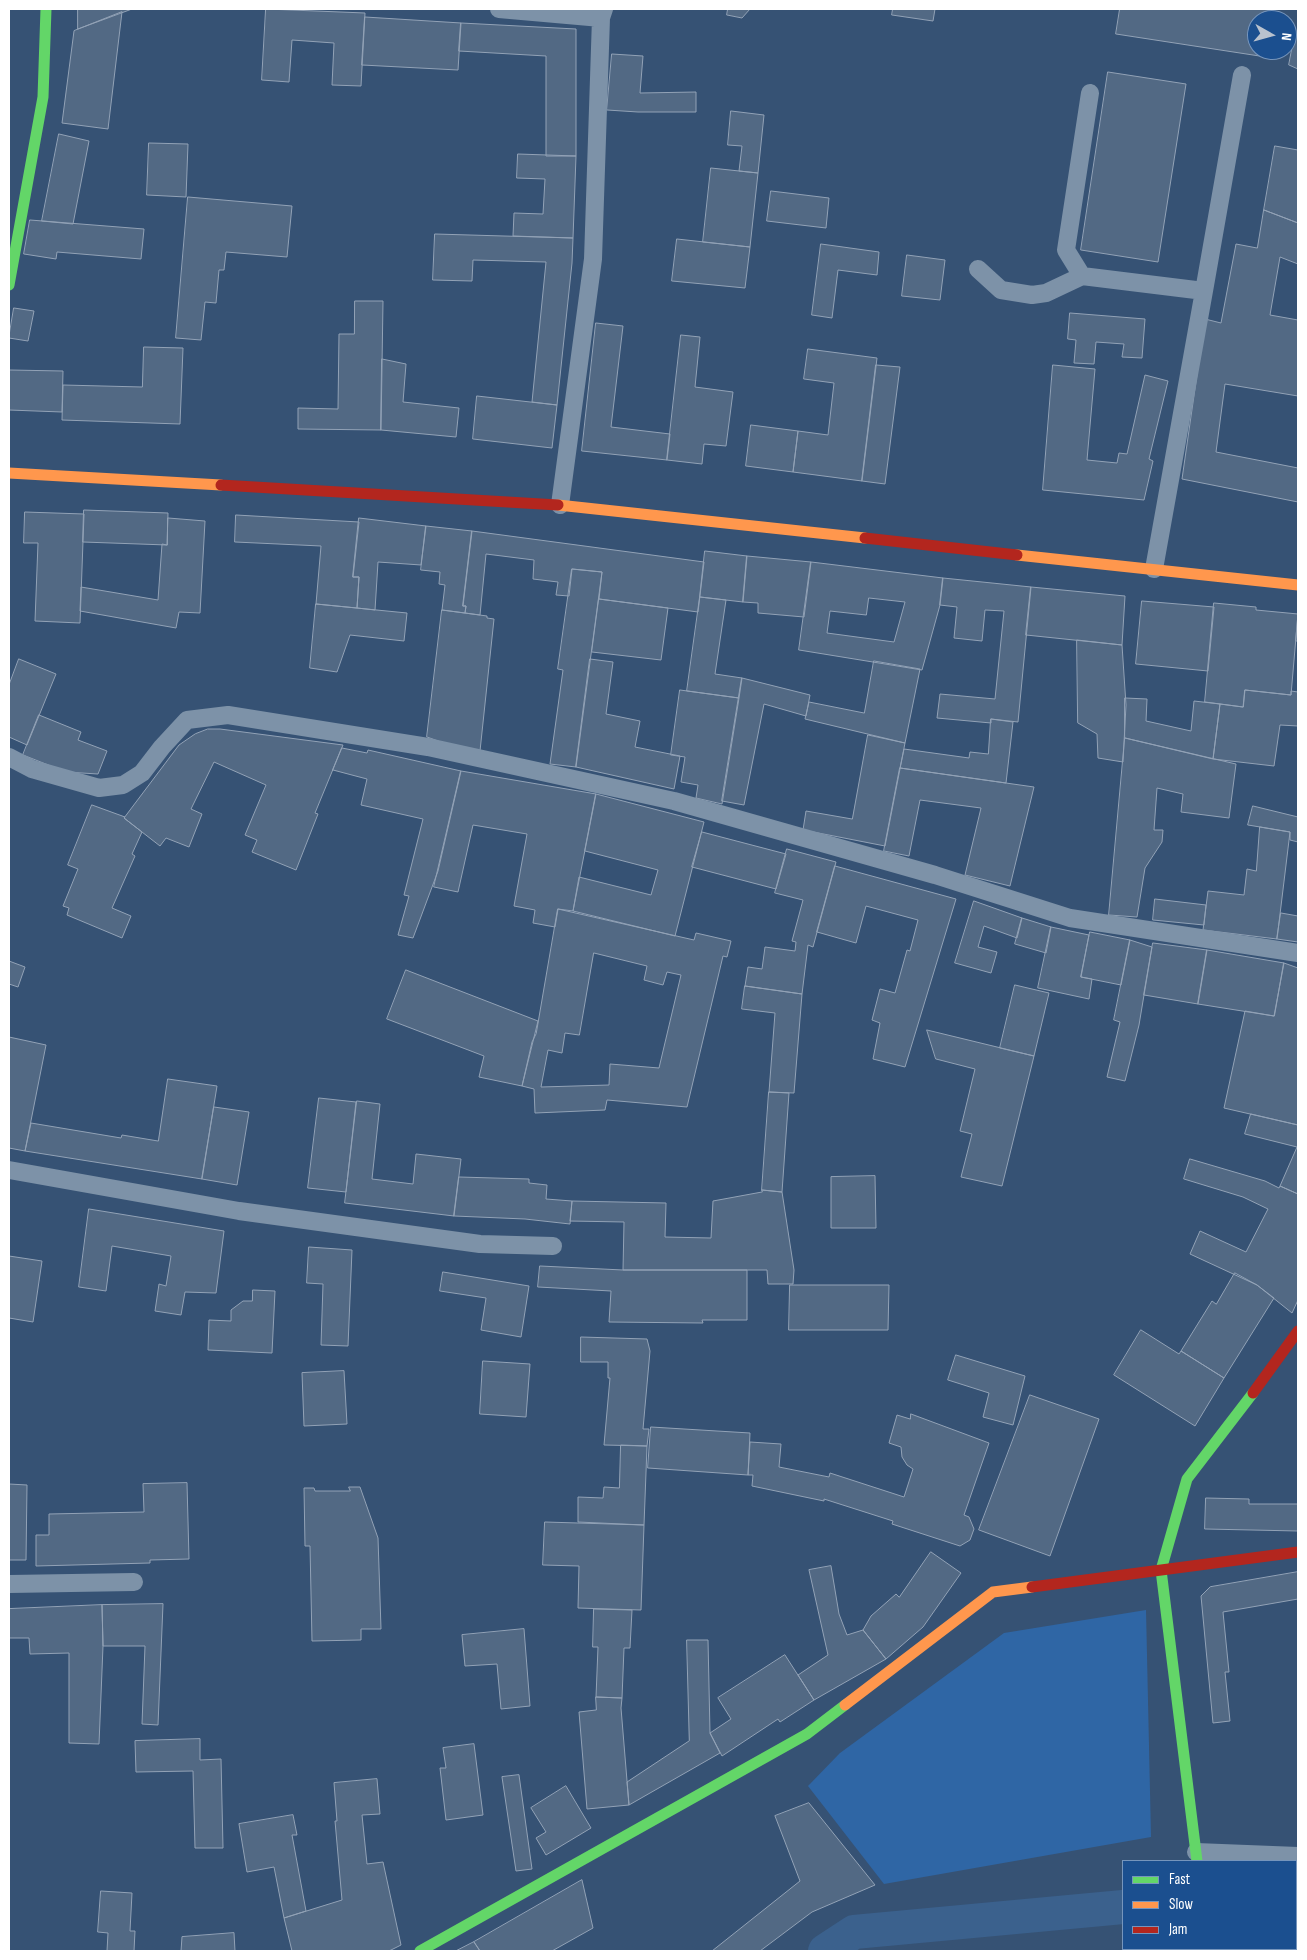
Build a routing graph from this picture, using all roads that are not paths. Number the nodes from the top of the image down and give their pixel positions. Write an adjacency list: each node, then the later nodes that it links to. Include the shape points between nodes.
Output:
1 (46, 9): 8 (street, via 43,96)
2 (499, 9): 3 (lane)
3 (603, 14): 11 (lane, via 593,259)
4 (1242, 75): 9 (lane)
5 (1090, 93): 7 (lane, via 1066,250)
6 (978, 269): 7 (lane, via 1000,290 1032,295 1046,293)
7 (1082, 276): 9 (lane)
8 (9, 285)
9 (1204, 292): 12 (lane)
10 (9, 473): 11 (street)
11 (560, 504): 12 (street)
12 (1154, 569): 13 (street)
13 (1298, 585)
14 (9, 757): 15 (lane, via 32,769 99,788 123,785 142,773 187,720 228,715 428,747 674,801 935,875 1070,918)
15 (1298, 953)
16 (9, 1170): 17 (lane, via 239,1212 480,1244)
17 (553, 1246)
18 (1298, 1331): 20 (street, via 1187,1479)
19 (1298, 1552): 20 (street)
20 (1161, 1570): 23 (street); 25 (street, via 993,1592 807,1734)
21 (134, 1582): 22 (lane)
22 (9, 1584)
23 (1196, 1856): 24 (lane)
24 (1298, 1856)
25 (420, 1951)

